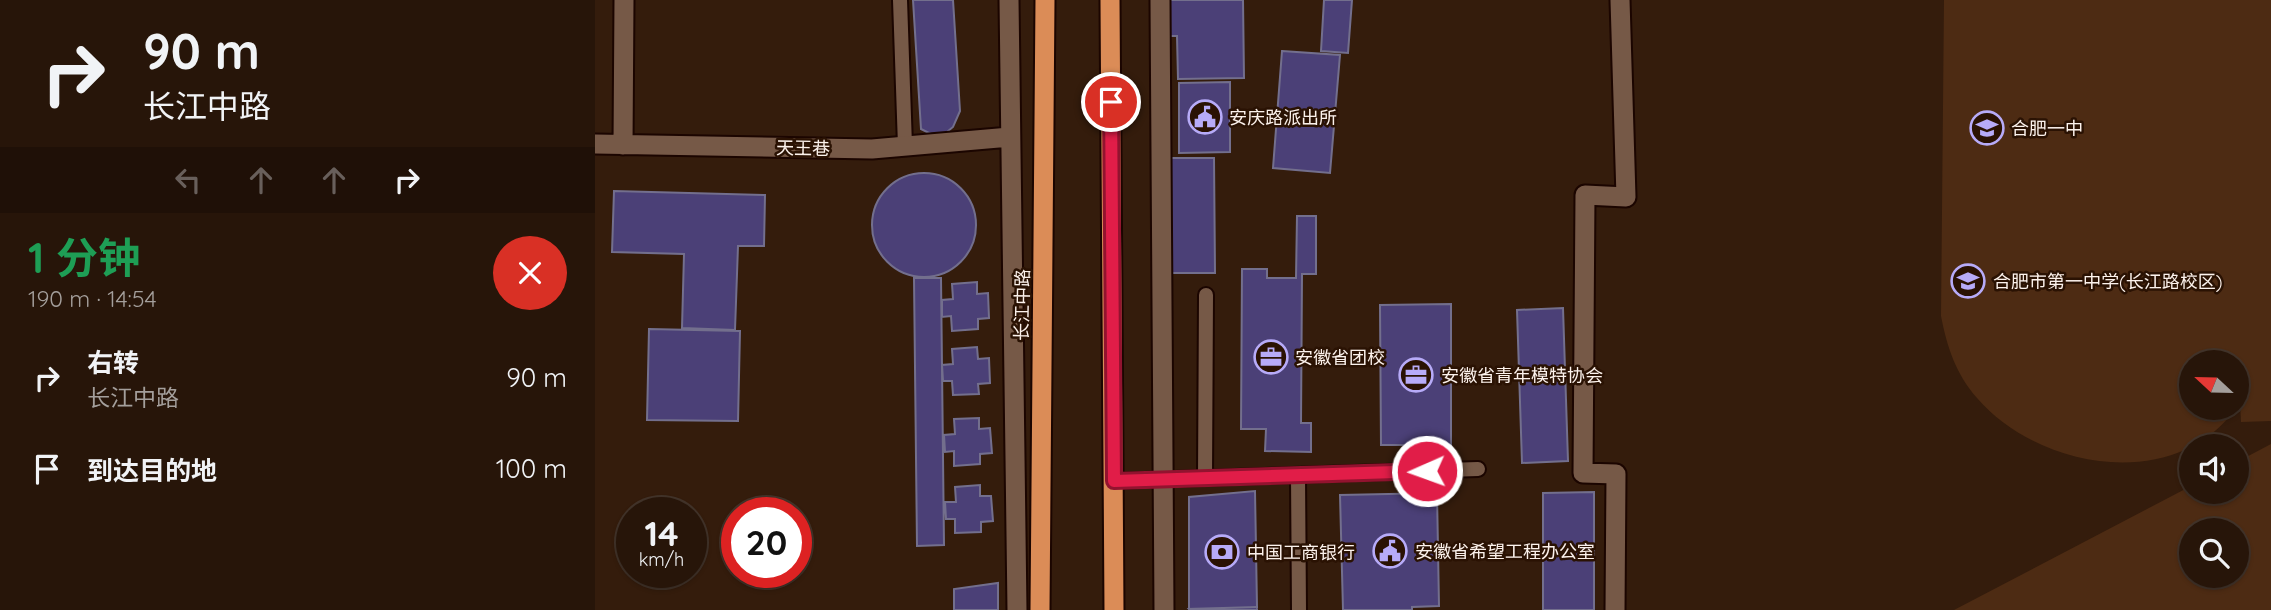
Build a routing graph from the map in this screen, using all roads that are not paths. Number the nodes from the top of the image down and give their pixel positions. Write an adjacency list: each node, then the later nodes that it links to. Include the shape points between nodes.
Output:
1 (624, 0): 10 (street)
2 (900, 0): 11 (lane)
3 (1009, 0): 8 (street)
4 (1045, 0): 19 (highway, 长江中路)
5 (1110, 0): 17 (highway)
6 (1160, 0): 16 (street)
7 (1621, 0): 23 (street, via 1626,197 1585,195 1583,473 1616,474)
8 (1010, 137): 11 (street, 天王巷); 18 (street)
9 (595, 145): 10 (street, 天王巷)
10 (622, 145): 11 (street, 天王巷)
11 (905, 146)
12 (1206, 295): 15 (lane)
13 (1478, 469): 14 (lane)
14 (1298, 475): 15 (lane); 22 (lane)
15 (1205, 478): 16 (lane)
16 (1163, 479): 17 (lane); 21 (street)
17 (1114, 481): 20 (highway)
18 (1017, 610)
19 (1040, 610)
20 (1114, 610)
21 (1164, 610)
22 (1299, 610)
23 (1615, 610)

